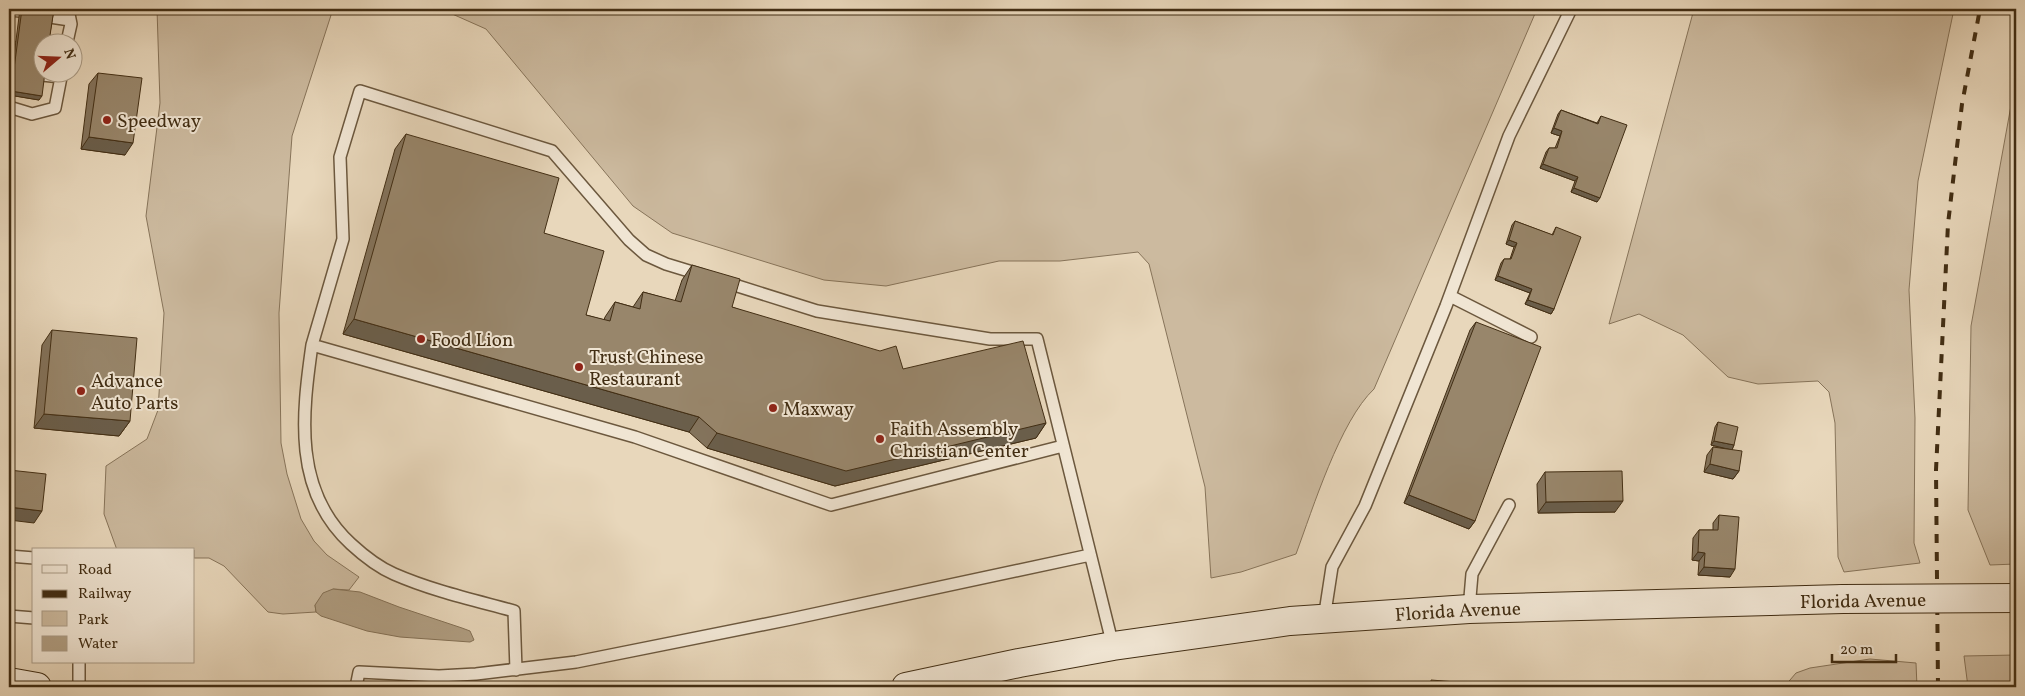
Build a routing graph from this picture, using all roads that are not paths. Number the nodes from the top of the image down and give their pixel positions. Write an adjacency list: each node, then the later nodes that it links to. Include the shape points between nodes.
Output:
1 (1571, 9): 7 (lane, via 1509,136)
2 (69, 14): 3 (lane); 4 (lane)
3 (50, 17)
4 (68, 32)
5 (60, 82): 6 (lane, via 54,108 32,114)
6 (9, 108)
7 (1450, 296): 8 (lane); 19 (lane, via 1365,506 1332,567)
8 (1531, 337)
9 (312, 345): 10 (lane, via 635,437 830,505); 10 (lane, via 343,238 340,157 360,91 552,151 637,248 666,264 818,311 990,339 1037,339); 22 (lane, via 304,416 305,453 311,482 331,523 360,552 393,574 514,612)
10 (1063, 446): 12 (lane)
11 (1509, 505): 16 (lane, via 1472,574)
12 (1090, 555): 20 (lane); 22 (lane, via 782,621 576,662)
13 (9, 556): 14 (lane)
14 (32, 558)
15 (2016, 598): 16 (main road, Florida Avenue, bridge)
16 (1469, 609): 19 (main road, Florida Avenue)
17 (9, 616): 18 (lane)
18 (32, 618)
19 (1324, 618): 20 (main road, Florida Avenue)
20 (1113, 646): 27 (main road, Florida Avenue)
21 (80, 664): 25 (lane)
22 (516, 670): 26 (lane, via 439,676 359,672)
23 (9, 682): 24 (main road)
24 (37, 687)
25 (79, 687)
26 (356, 687)
27 (906, 687)

